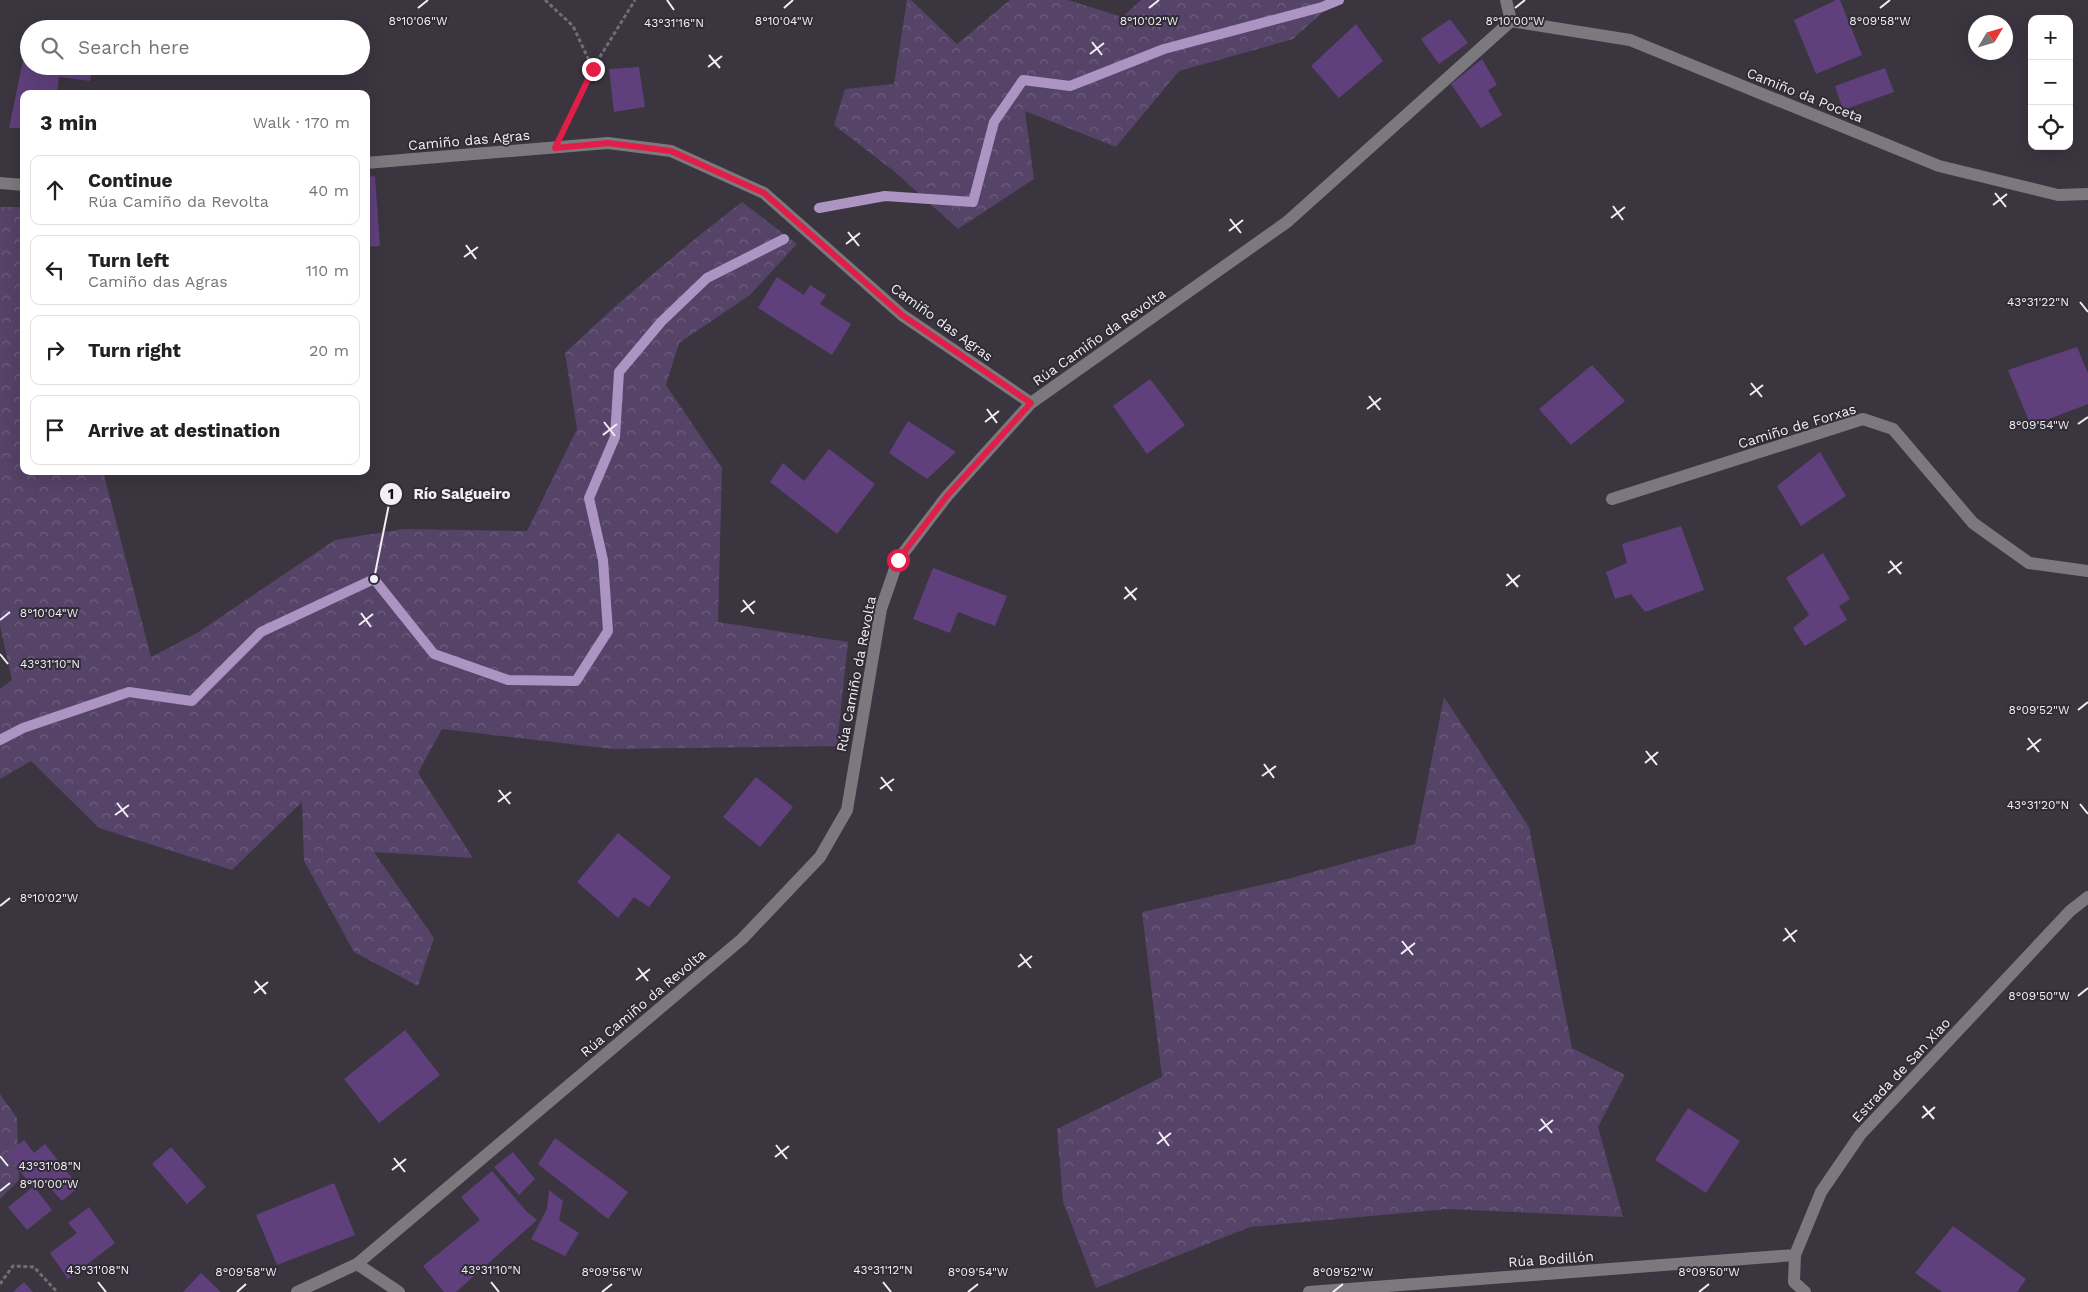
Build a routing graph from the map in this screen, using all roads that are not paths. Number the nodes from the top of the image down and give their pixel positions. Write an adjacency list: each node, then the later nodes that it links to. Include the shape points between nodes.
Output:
1 (1506, 0): 2 (street)
2 (1511, 21): 6 (street, Camiño da Poceta, via 1630,40 1939,166 2058,195); 7 (street, Rúa Camiño da Revolta, via 1288,222)
3 (370, 164): 7 (street, Camiño das Agras, via 608,143 671,151 764,193 902,315)
4 (0, 183): 5 (street)
5 (20, 185)
6 (2088, 194)
7 (1031, 403): 12 (street, Rúa Camiño da Revolta, via 947,496 898,560 881,609 847,810 820,857 742,939)
8 (1612, 498): 9 (street, Camiño de Forxas, via 1863,420 1893,429 1972,523 2030,563)
9 (2088, 571)
10 (2088, 897): 11 (street, Estrada de San Xiao, via 2070,911 1860,1135 1821,1192)
11 (1795, 1255): 15 (street, Rúa Bodillón); 16 (street, Estrada de San Xiao, via 1794,1282)
12 (357, 1264): 13 (street, Rúa Camiño da Revolta); 14 (street)
13 (297, 1292)
14 (399, 1292)
15 (1309, 1292)
16 (1805, 1292)

